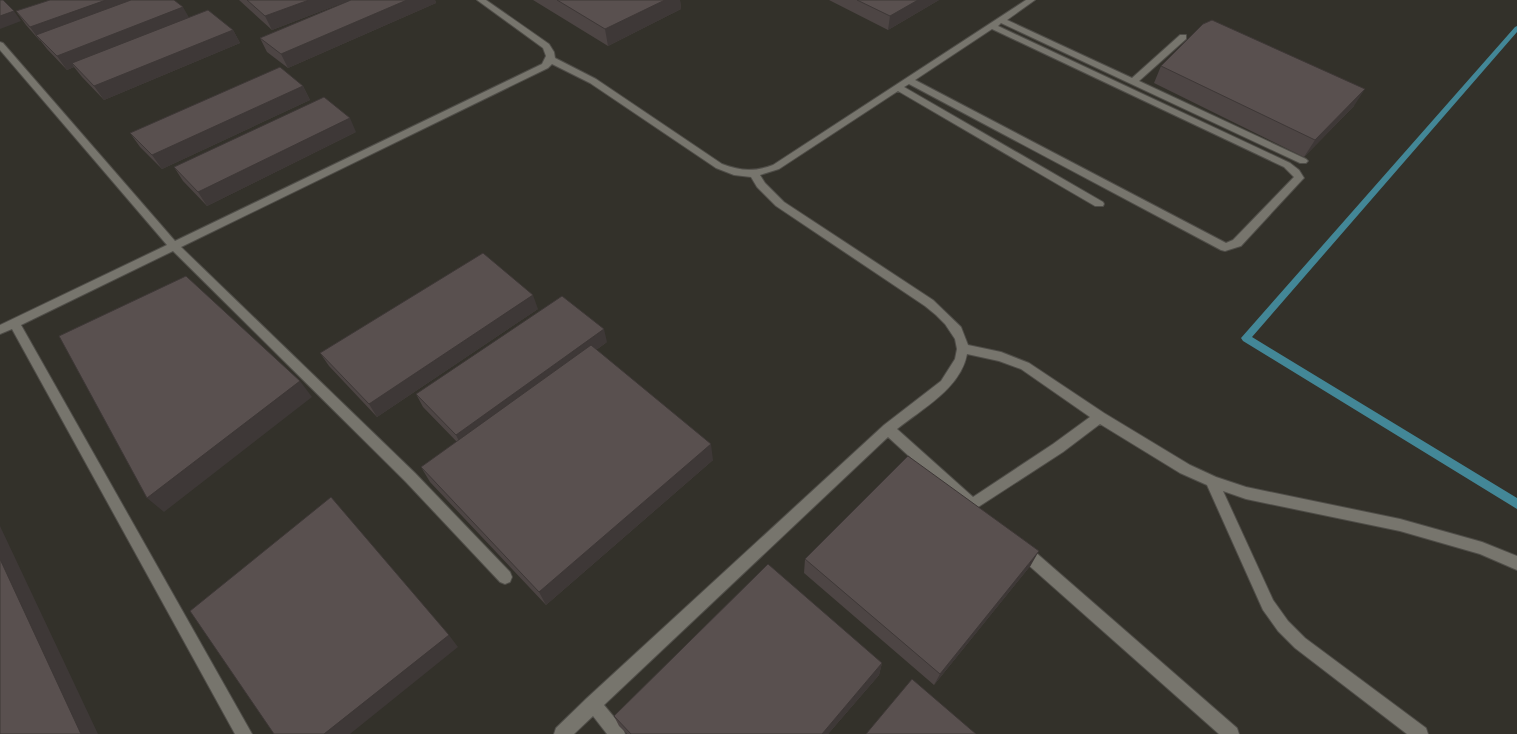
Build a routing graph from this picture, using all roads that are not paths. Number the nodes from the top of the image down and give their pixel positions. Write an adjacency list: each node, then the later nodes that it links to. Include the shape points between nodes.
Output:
1 (481, 0): 7 (street, via 540,40 550,51)
2 (1031, 0): 3 (street)
3 (1001, 20): 4 (street); 9 (street)
4 (992, 26): 8 (street); 8 (street, via 1288,165 1299,178 1237,243 1225,247)
5 (1183, 37): 9 (street)
6 (0, 45): 14 (street)
7 (551, 60): 12 (street, via 593,81 719,166 739,174); 14 (street, via 536,72)
8 (909, 80): 10 (street)
9 (1133, 82): 11 (street)
10 (898, 88): 12 (street, via 776,168); 13 (street)
11 (1303, 161)
12 (754, 174): 17 (street, via 780,204 929,303 951,321 960,333)
13 (1099, 204)
14 (174, 246): 15 (street); 25 (street, via 410,477)
15 (14, 323): 16 (street); 27 (street)
16 (0, 330)
17 (962, 348): 18 (street, via 1001,357 1025,366); 19 (street, via 959,365 945,384)
18 (1100, 418): 20 (street, via 1185,469); 21 (street)
19 (888, 429): 21 (street); 26 (street)
20 (1212, 481): 24 (street, via 1246,493 1400,525 1482,548); 31 (street, via 1268,605 1283,626 1300,643)
21 (972, 505): 22 (street)
22 (984, 515)
23 (1012, 540): 30 (street)
24 (1517, 563)
25 (505, 577)
26 (592, 704): 28 (street); 29 (street)
27 (244, 734)
28 (562, 734)
29 (617, 734)
30 (1231, 734)
31 (1420, 734)

